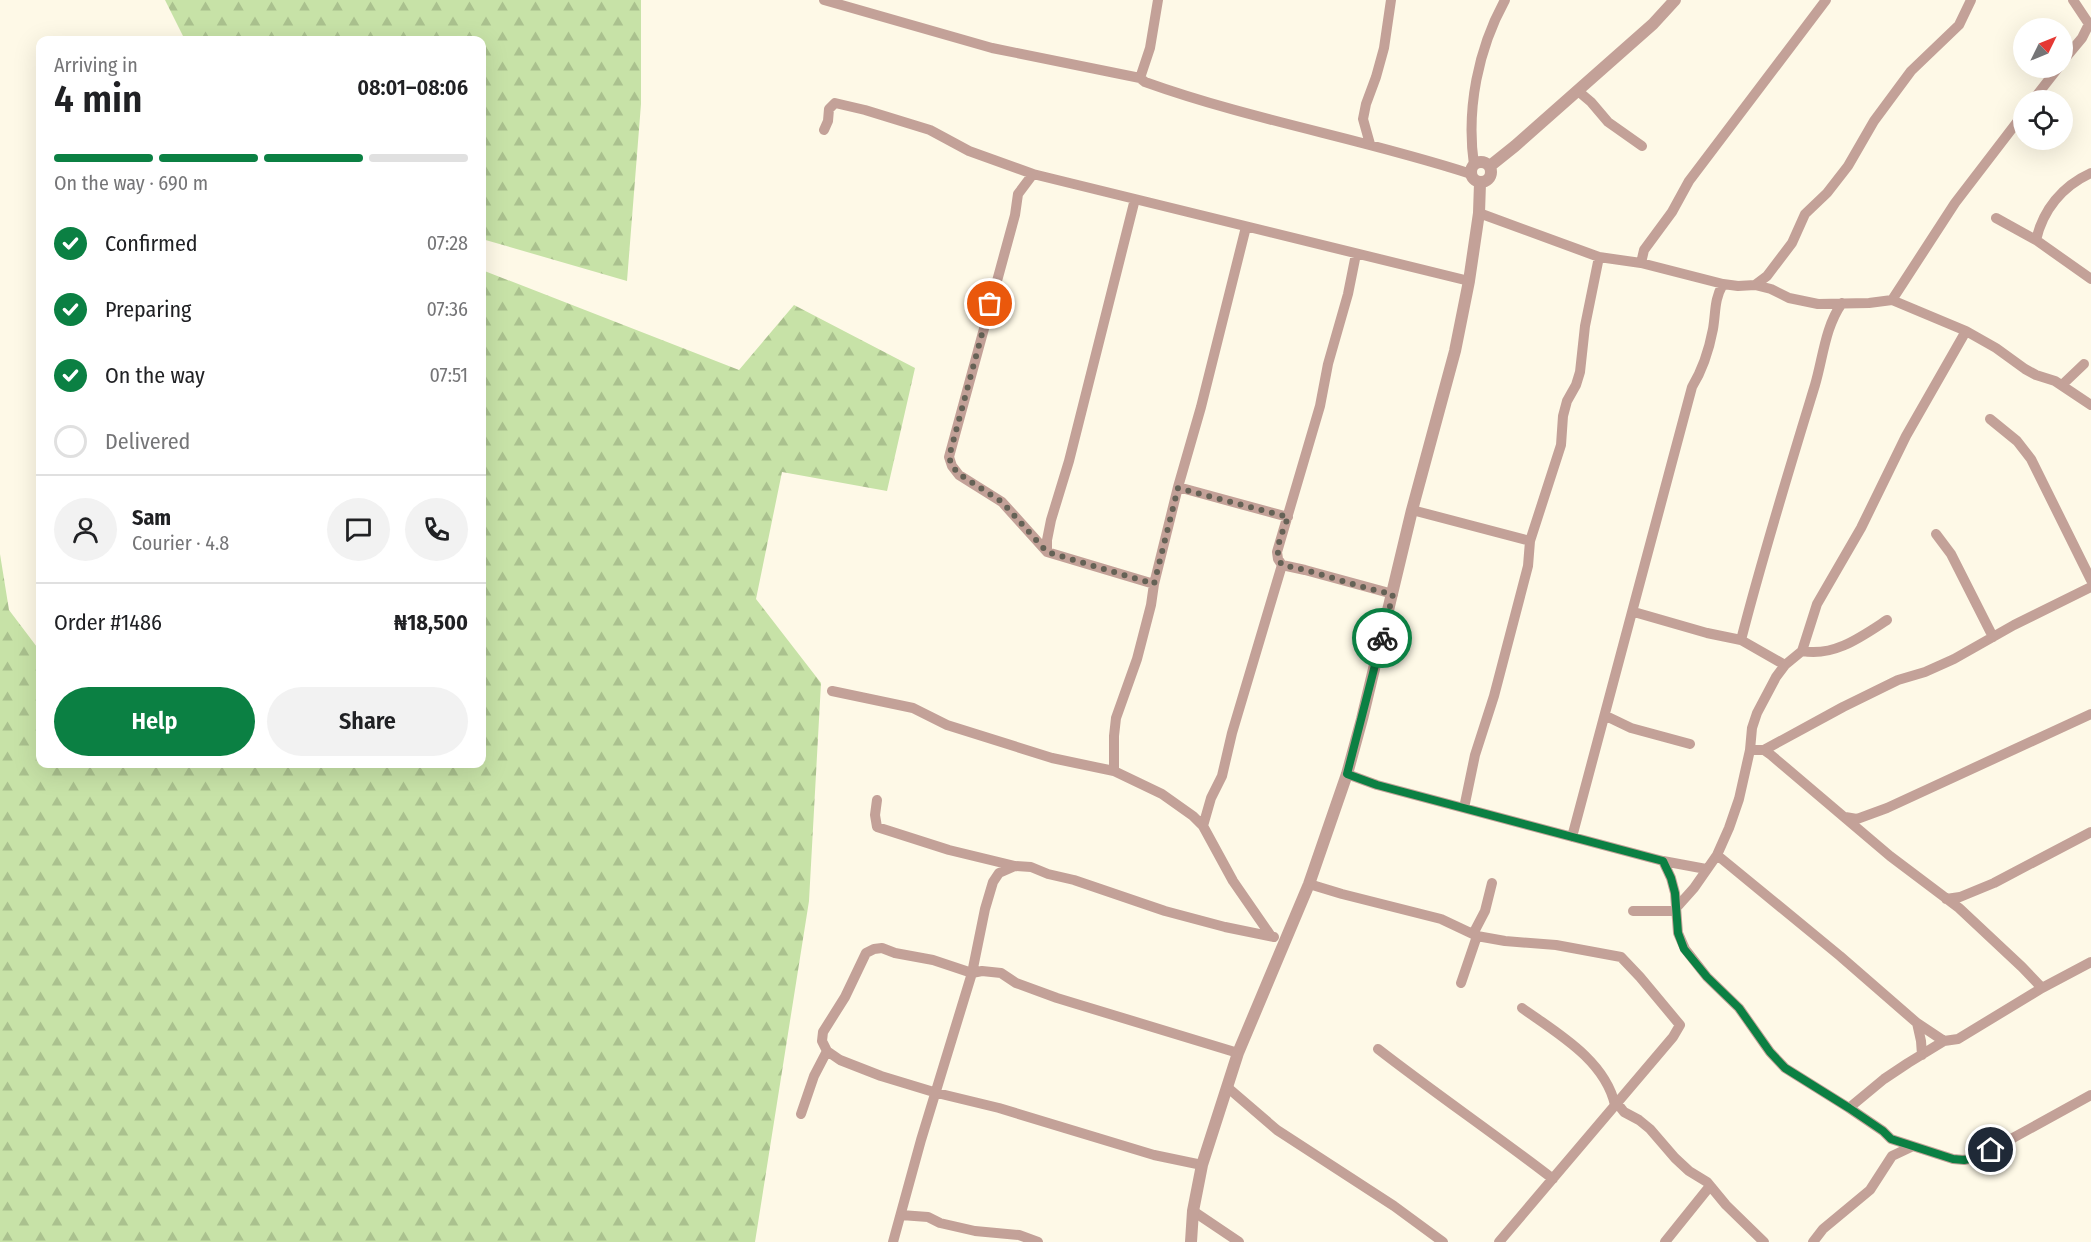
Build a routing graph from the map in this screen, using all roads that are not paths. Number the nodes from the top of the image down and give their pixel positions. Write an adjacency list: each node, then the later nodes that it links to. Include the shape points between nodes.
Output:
1 (824, 0): 10 (street, via 992,48)
2 (1158, 0): 10 (street)
3 (1391, 0): 16 (street, via 1384,48 1363,119)
4 (1505, 0): 21 (street, via 1483,53 1473,100 1471,144)
5 (1675, 0): 13 (street)
6 (1826, 0): 29 (street, via 1689,181 1644,250)
7 (1971, 0): 33 (street, via 1959,25 1911,71 1874,121 1848,166 1805,214 1792,243 1767,276)
8 (2074, 0): 9 (street, via 2089,24)
9 (2073, 49)
10 (1140, 78): 16 (street, via 1185,95)
11 (2050, 78): 12 (street)
12 (2041, 90)
13 (1578, 91): 17 (street, via 1608,122); 18 (street)
14 (2013, 127): 34 (street, via 1955,203)
15 (824, 130): 20 (street, via 829,109 836,103 855,107 930,130 969,152)
16 (1370, 144): 21 (street)
17 (1642, 146)
18 (1490, 166): 21 (street, via 1481,162); 21 (street, via 1487,181)
19 (2091, 173): 26 (street, via 2079,178 2054,202 2040,223)
20 (1033, 174): 22 (street); 46 (street, via 1018,194 949,457 959,474 1002,502)
21 (1475, 174): 23 (street)
22 (1135, 200): 25 (street); 46 (street, via 1048,529)
23 (1479, 213): 28 (street); 31 (street)
24 (1996, 218): 26 (street)
25 (1246, 227): 27 (street); 41 (street)
26 (2036, 240): 30 (street)
27 (1356, 254): 31 (street); 43 (street, via 1320,406)
28 (1599, 257): 29 (street); 45 (street, via 1580,372 1567,401 1559,454)
29 (1641, 263): 32 (street)
30 (2091, 279)
31 (1469, 281): 42 (street, via 1455,351)
32 (1723, 284): 33 (street); 52 (street, via 1716,297 1707,357 1692,387)
33 (1755, 285): 35 (street, via 1802,301)
34 (1892, 300): 35 (street); 36 (street)
35 (1842, 303): 55 (street, via 1831,320)
36 (1966, 331): 38 (street, via 2025,369); 56 (street, via 1816,604)
37 (2084, 364): 38 (street)
38 (2062, 385): 39 (street)
39 (2091, 405)
40 (1990, 419): 48 (street, via 2017,441 2031,459)
41 (1178, 488): 43 (street); 49 (street)
42 (1412, 510): 45 (street); 51 (street)
43 (1288, 517): 47 (street, via 1277,552)
44 (1936, 534): 54 (street, via 1951,554)
45 (1530, 541): 67 (street, via 1528,566)
46 (1047, 552): 49 (street)
47 (1282, 565): 51 (street); 69 (street, via 1222,776)
48 (2091, 580)
49 (1154, 584): 64 (street, via 1137,659 1116,718)
50 (2091, 587): 54 (street)
51 (1393, 594): 65 (street)
52 (1634, 612): 55 (street); 60 (street)
53 (1887, 620): 56 (street, via 1851,643 1813,654)
54 (1993, 637): 63 (street, via 1954,659 1843,707)
55 (1741, 640): 57 (street)
56 (1802, 651): 57 (street)
57 (1785, 665): 62 (street, via 1756,713)
58 (832, 691): 64 (street, via 913,708 946,725 1052,758)
59 (2091, 714): 68 (street, via 1887,808 1857,819)
60 (1606, 716): 61 (street, via 1630,728); 71 (street)
61 (1690, 744)
62 (1750, 750): 63 (street); 72 (street, via 1739,799)
63 (1764, 750): 68 (street)
64 (1114, 771): 69 (street, via 1161,794)
65 (1347, 774): 67 (street); 77 (street)
66 (877, 800): 74 (street, via 877,827)
67 (1464, 808): 71 (street)
68 (1844, 818): 78 (street, via 1946,899)
69 (1203, 826): 82 (street, via 1233,881)
70 (2091, 832): 78 (street)
71 (1572, 837): 73 (street)
72 (1717, 855): 75 (street); 89 (street)
73 (1663, 861): 75 (street); 79 (street, via 1671,878)
74 (1015, 866): 82 (street, via 1031,867 1165,911); 85 (street, via 999,873 993,882)
75 (1706, 869): 79 (street)
76 (1492, 883): 81 (street)
77 (1309, 884): 81 (street, via 1441,919); 83 (street)
78 (1960, 903): 87 (street)
79 (1676, 909): 80 (street); 99 (street, via 1684,949 1739,1008 1770,1052 1785,1068)
80 (1633, 911)
81 (1475, 935): 86 (street); 98 (street, via 1621,957 1680,1024)
82 (1271, 936): 83 (street)
83 (1285, 942): 93 (street)
84 (2091, 962): 87 (street)
85 (972, 973): 92 (street, via 882,948 866,953 823,1032); 93 (street, via 1001,973 1016,983 1057,998); 96 (street)
86 (1461, 983)
87 (2042, 988): 90 (street, via 1958,1039)
88 (1522, 1008): 98 (street, via 1568,1041 1602,1073)
89 (1917, 1023): 90 (street); 94 (street)
90 (1944, 1041): 94 (street)
91 (1378, 1049): 105 (street)
92 (827, 1051): 96 (street, via 858,1067); 100 (street)
93 (1238, 1053): 95 (street)
94 (1922, 1055): 99 (street)
95 (1227, 1087): 104 (street); 113 (street, via 1277,1130)
96 (936, 1093): 104 (street); 108 (street)
97 (2091, 1095): 102 (street, via 1973,1158 1953,1159)
98 (1617, 1108): 105 (street); 106 (street, via 1645,1125 1674,1158)
99 (1849, 1108): 101 (street)
100 (801, 1114)
101 (1891, 1139): 102 (street); 103 (street)
102 (1911, 1147): 103 (street)
103 (1892, 1156): 117 (street, via 1870,1190)
104 (1202, 1165): 107 (street)
105 (1553, 1179): 114 (street)
106 (1710, 1186): 115 (street); 116 (street)
107 (1193, 1211): 111 (street); 112 (street)
108 (901, 1215): 109 (street); 110 (street, via 928,1217 975,1231 1018,1235)
109 (894, 1242)
110 (1038, 1242)
111 (1191, 1242)
112 (1239, 1242)
113 (1443, 1242)
114 (1499, 1242)
115 (1665, 1242)
116 (1764, 1242)
117 (1813, 1242)

